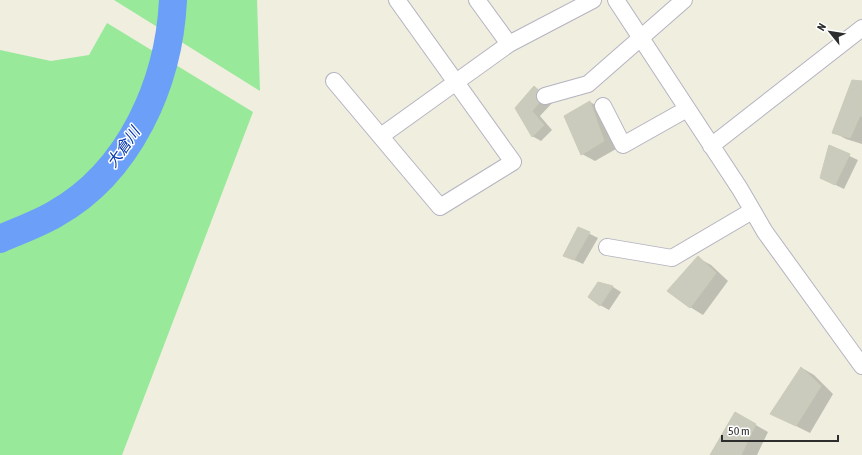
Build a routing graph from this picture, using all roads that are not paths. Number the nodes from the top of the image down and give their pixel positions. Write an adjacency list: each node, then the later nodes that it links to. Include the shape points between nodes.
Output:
1 (397, 0): 10 (street)
2 (477, 0): 8 (street)
3 (593, 0): 8 (street)
4 (616, 0): 7 (street)
5 (684, 0): 7 (street)
6 (862, 28): 15 (street)
7 (640, 37): 11 (street, via 588,84); 13 (street)
8 (509, 44): 10 (street)
9 (334, 81): 14 (street)
10 (456, 82): 14 (street); 14 (street, via 513,162 440,207)
11 (545, 96)
12 (603, 106): 13 (street, via 623,146)
13 (687, 110): 15 (street)
14 (381, 136)
15 (711, 146): 16 (street)
16 (752, 211): 17 (street, via 672,258); 18 (street, via 806,291)
17 (607, 247)
18 (862, 366)

